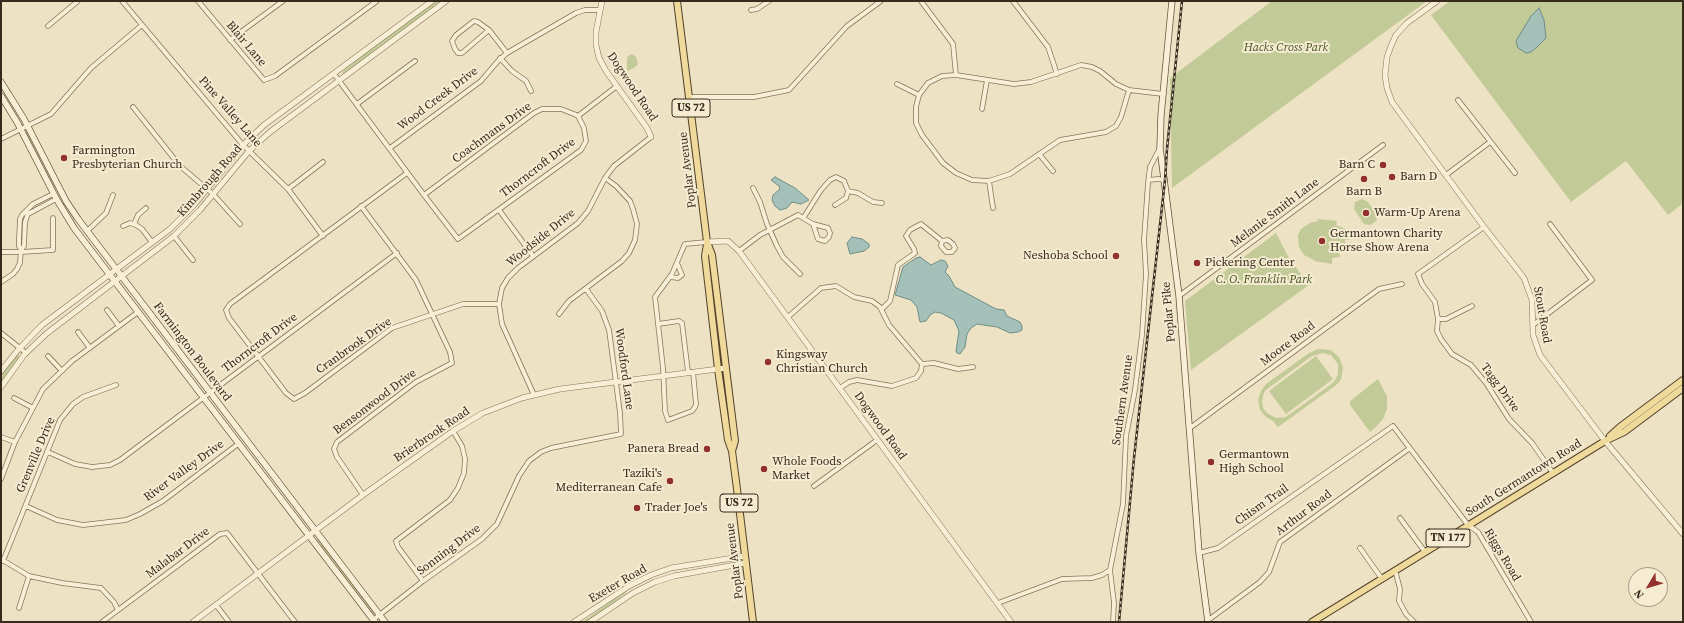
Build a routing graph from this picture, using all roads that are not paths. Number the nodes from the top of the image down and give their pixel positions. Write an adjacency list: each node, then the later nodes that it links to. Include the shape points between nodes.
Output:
1 (78, 1): 19 (street)
2 (122, 1): 18 (street, Pine Valley Lane)
3 (198, 1): 21 (street, Blair Lane)
4 (283, 1): 21 (street)
5 (377, 1): 21 (street, Blair Lane, via 275,76 264,80)
6 (432, 1): 25 (street, Kimbrough Road)
7 (446, 1): 28 (street, Kimbrough Road)
8 (602, 1): 16 (street, Dogwood Road)
9 (677, 1): 38 (main road, Poplar Avenue / US 72)
10 (769, 1): 17 (street)
11 (881, 1): 38 (street, via 848,26 789,90 754,97)
12 (921, 1): 27 (street, via 953,44)
13 (1013, 1): 26 (street, via 1048,47)
14 (1172, 1): 35 (main road, Poplar Pike)
15 (1437, 1): 59 (street, Stout Road, via 1402,28 1388,51 1385,68 1387,88 1392,102)
16 (600, 10): 22 (street, Wood Creek Drive, via 576,13); 32 (street, Dogwood Road, via 596,32 597,52 602,65)
17 (751, 10)
18 (142, 25): 44 (street, via 91,68 51,114); 49 (street, Pine Valley Lane)
19 (48, 26)
20 (489, 30): 20 (street, via 481,23 474,22 453,38 452,43 458,53 462,53); 22 (street)
21 (230, 40)
22 (507, 53): 23 (street, Wood Creek Drive)
23 (500, 58): 34 (street, via 526,81); 51 (street, Wood Creek Drive, via 481,81)
24 (415, 61): 40 (street)
25 (334, 74): 28 (street); 49 (street, Kimbrough Road, via 264,125)
26 (1057, 74): 29 (street, via 1014,84); 33 (street, via 1081,65 1092,67)
27 (956, 75): 29 (street); 36 (street, via 942,76 928,83)
28 (339, 80): 40 (street); 53 (street, Kimbrough Road, via 270,132)
29 (987, 80): 42 (street)
30 (1, 82): 44 (main road, Farmington Boulevard)
31 (897, 84): 36 (street)
32 (617, 86): 43 (street); 46 (street, Dogwood Road)
33 (1129, 90): 35 (street); 54 (street, via 1116,126 1106,132 1060,140)
34 (531, 91)
35 (1163, 94): 52 (main road, Poplar Pike)
36 (919, 95): 61 (street, via 916,123 943,163 956,173 972,180)
37 (1, 96): 45 (main road, Farmington Boulevard)
38 (689, 97): 92 (main road, Poplar Avenue / US 72)
39 (1458, 100): 48 (street)
40 (357, 104): 51 (street)
41 (133, 107): 64 (street, via 180,166)
42 (982, 109)
43 (578, 116): 71 (street, Coachmans Drive, via 561,109 546,108 538,111); 77 (street, Thorncroft Drive, via 587,138 581,150)
44 (28, 126): 45 (street); 68 (main road, Farmington Boulevard)
45 (21, 129): 47 (street); 68 (main road, Farmington Boulevard)
46 (651, 137): 60 (street, Woodside Drive, via 614,166)
47 (1, 139)
48 (1490, 142): 57 (street); 59 (street)
49 (243, 145): 53 (street, Pine Valley Lane); 64 (street, Kimbrough Road)
50 (1383, 145): 109 (street, Melanie Smith Lane)
51 (390, 148): 58 (street)
52 (1160, 148): 62 (street, Southern Avenue, via 1150,167); 63 (main road, Poplar Pike)
53 (249, 152): 66 (street, Pine Valley Lane); 69 (street, Kimbrough Road)
54 (1039, 154): 56 (street); 61 (street, via 1010,174)
55 (323, 162): 66 (street)
56 (1053, 171)
57 (1515, 173)
58 (407, 174): 71 (street); 74 (street)
59 (1446, 175): 85 (street, Stout Road)
60 (604, 178): 97 (street, Woodside Drive, via 588,211 578,223); 108 (street, via 630,201 636,217 637,232 626,257)
61 (989, 180): 76 (street)
62 (1149, 180): 63 (street); 177 (street, Southern Avenue, via 1144,240 1146,274 1142,335 1126,436 1123,504)
63 (1165, 180): 109 (main road, Poplar Pike)
64 (207, 188): 69 (street); 91 (street, Kimbrough Road, via 170,229)
65 (753, 188): 86 (street)
66 (288, 189): 89 (street, Pine Valley Lane)
67 (848, 191): 72 (street, via 858,192 873,202); 73 (street, via 846,198); 78 (street, via 848,187 840,178 830,180)
68 (57, 194): 87 (main road, Farmington Boulevard); 93 (street, via 33,204 22,215 19,239); 101 (main road, Farmington Boulevard, via 74,228)
69 (214, 194): 81 (street); 88 (street, Kimbrough Road)
70 (113, 195): 87 (street, via 106,213)
71 (424, 195): 77 (street, Thorncroft Drive, via 458,240)
72 (882, 203)
73 (835, 205)
74 (362, 206): 89 (street); 96 (street)
75 (146, 208): 80 (street, via 138,215)
76 (993, 208)
77 (499, 210): 97 (street)
78 (804, 217): 82 (street); 86 (street, via 796,216)
79 (53, 218): 93 (street, via 53,250)
80 (134, 224): 84 (street); 91 (street, via 142,229)
81 (240, 224)
82 (813, 224): 82 (street, via 818,239 824,241 829,237 828,228)
83 (1550, 224): 120 (street, via 1592,280)
84 (123, 226)
85 (1484, 227): 118 (street, Tagg Drive, via 1418,274 1435,302); 120 (street, Stout Road, via 1524,278 1532,300)
86 (770, 230): 94 (street); 102 (street, via 783,257)
87 (87, 231): 100 (main road, Farmington Boulevard)
88 (174, 236): 98 (street); 103 (street, Kimbrough Road)
89 (323, 236): 128 (street, via 230,304 226,310)
90 (942, 241): 112 (street, via 921,224 910,230 906,236 915,253 898,265 890,302)
91 (152, 242): 100 (street, Kimbrough Road)
92 (708, 242): 94 (street, Dogwood Road, via 728,241); 99 (street, via 685,244); 131 (main road, Poplar Avenue, via 712,255); 132 (main road, Poplar Avenue / US 72, via 706,256)
93 (21, 251): 95 (street); 106 (street, via 17,269)
94 (739, 251): 117 (street, Dogwood Road)
95 (1, 252)
96 (397, 254): 115 (street, via 416,280); 128 (street, Thorncroft Drive)
97 (533, 256): 110 (street, Woodside Drive, via 508,278 502,288)
98 (193, 260)
99 (677, 263): 104 (street); 104 (street, via 682,275 678,278)
100 (116, 269): 101 (street, Kimbrough Road); 103 (main road, Farmington Boulevard)
101 (110, 274): 105 (main road, Farmington Boulevard); 124 (street, Kimbrough Road, via 42,325)
102 (800, 274)
103 (122, 276): 105 (street, Kimbrough Road); 143 (main road, Farmington Boulevard)
104 (670, 277): 119 (street, via 655,297)
105 (115, 281): 114 (main road, Farmington Boulevard); 126 (street, Kimbrough Road, via 46,334)
106 (1, 282)
107 (1402, 284): 149 (street, Moore Road, via 1379,289)
108 (586, 289): 116 (street, via 569,301); 138 (street, Woodford Lane, via 608,324)
109 (1179, 296): 149 (main road, Poplar Pike)
110 (499, 304): 115 (street, Cranbrook Drive, via 463,304); 144 (street, Woodside Drive, via 502,324)
111 (1472, 306): 118 (street, via 1446,319)
112 (882, 309): 117 (street, via 872,301 854,297 836,286 821,288); 129 (street, via 889,325)
113 (107, 310): 121 (street)
114 (138, 312): 121 (street); 146 (main road, Farmington Boulevard)
115 (432, 314): 128 (street, Cranbrook Drive, via 392,328 305,394 294,399 286,393); 164 (street, Bensonwood Drive, via 450,352 452,363 416,382 338,442 334,449 336,457)
116 (559, 314)
117 (788, 317): 141 (street, Dogwood Road)
118 (1438, 318): 161 (street, Tagg Drive, via 1437,331 1446,347 1470,365 1486,383 1509,419 1532,443)
119 (658, 324): 135 (street, via 679,321 682,323); 136 (street)
120 (1533, 325): 155 (street, Stout Road, via 1533,335 1540,355)
121 (119, 326): 125 (street)
122 (78, 332): 125 (street)
123 (1, 333): 124 (street)
124 (20, 348): 126 (street); 134 (street, Kimbrough Road)
125 (90, 348): 133 (street)
126 (26, 353): 140 (street, Kimbrough Road)
127 (48, 356): 133 (street)
128 (259, 356): 143 (street, Thorncroft Drive)
129 (922, 364): 130 (street, via 934,363 958,369); 141 (street, via 916,378 892,386 857,380)
130 (973, 367)
131 (726, 368): 132 (street, Brierbrook Road); 159 (main road, Poplar Avenue, via 735,441)
132 (718, 369): 135 (street, Brierbrook Road); 159 (main road, Poplar Avenue / US 72, via 728,440)
133 (62, 371): 147 (street, via 43,389)
134 (1, 372)
135 (691, 372): 136 (street, Brierbrook Road); 136 (street, via 695,407 668,420 665,411)
136 (664, 376): 138 (street, Brierbrook Road)
137 (1683, 380): 155 (main road, South Germantown Road / TN 177)
138 (616, 381): 144 (street, Brierbrook Road); 151 (street, Woodford Lane)
139 (116, 385): 160 (street, Grenville Drive, via 83,397 73,404 60,420)
140 (1, 387)
141 (840, 388): 154 (street, Dogwood Road)
142 (1683, 388): 155 (main road, South Germantown Road / TN 177, via 1624,432)
143 (210, 393): 146 (street, Thorncroft Drive); 153 (main road, Farmington Boulevard)
144 (534, 395): 150 (street, Brierbrook Road, via 492,409)
145 (14, 398): 147 (street)
146 (203, 398): 157 (main road, Farmington Boulevard); 160 (street, Thorncroft Drive, via 110,465 92,467 76,464)
147 (33, 408): 156 (street)
148 (1392, 426): 158 (street, Riggs Road); 173 (street, Chism Trail, via 1218,548)
149 (1190, 428): 173 (main road, Poplar Pike)
150 (453, 431): 164 (street, Brierbrook Road); 182 (street, via 462,446 464,459 464,473 458,488 450,500 396,541)
151 (621, 434): 182 (street, Sonning Drive, via 540,452 529,461 519,476 497,524 482,539)
152 (1, 437): 156 (street)
153 (245, 439): 157 (street); 168 (main road, Farmington Boulevard)
154 (877, 440): 163 (street); 183 (street, Dogwood Road)
155 (1605, 441): 161 (main road, South Germantown Road / TN 177); 169 (street, Stout Road)
156 (15, 442): 162 (street)
157 (238, 444): 165 (street, River Valley Drive, via 163,501 126,520 83,525 57,520); 170 (main road, Farmington Boulevard)
158 (1410, 448): 167 (street, Riggs Road); 199 (street, Arthur Road, via 1280,542 1269,572 1260,582)
159 (732, 451): 174 (main road, Poplar Avenue / US 72)
160 (48, 452): 165 (street, Grenville Drive)
161 (1553, 473): 167 (main road, South Germantown Road / TN 177)
162 (1, 479)
163 (814, 486)
164 (363, 495): 168 (street, Brierbrook Road)
165 (26, 506): 175 (street, Grenville Drive)
166 (1400, 518): 172 (street)
167 (1468, 525): 172 (main road, South Germantown Road / TN 177); 202 (street, Riggs Road, via 1478,532)
168 (315, 531): 170 (street, Brierbrook Road); 187 (main road, Farmington Boulevard)
169 (1683, 534)
170 (309, 536): 179 (street, Brierbrook Road); 188 (main road, Farmington Boulevard)
171 (1360, 548): 181 (street)
172 (1425, 552): 178 (main road, South Germantown Road / TN 177)
173 (1199, 554): 199 (main road, Poplar Pike)
174 (745, 556): 176 (main road, Poplar Avenue / US 72); 194 (street, Exeter Road, via 671,568 651,575 629,586)
175 (2, 560): 180 (street)
176 (746, 563): 195 (street, Exeter Road, via 655,582 633,593); 196 (main road, Poplar Avenue / US 72)
177 (1110, 570): 183 (street, via 1092,578 1062,579); 198 (street, Southern Avenue, via 1114,603)
178 (1395, 570): 181 (main road, South Germantown Road / TN 177); 201 (street, via 1400,589 1399,601)
179 (259, 573): 184 (street, Brierbrook Road); 186 (street, Malabar Drive, via 227,533 220,534); 192 (street)
180 (30, 576): 185 (street); 186 (street, via 101,588)
181 (1382, 579): 200 (main road, South Germantown Road / TN 177)
182 (423, 581): 187 (street, Sonning Drive)
183 (998, 603): 197 (street, Dogwood Road)
184 (216, 605): 190 (street, Brierbrook Road); 191 (street)
185 (20, 608)
186 (118, 610): 189 (street, Malabar Drive)
187 (380, 614): 188 (street, Sonning Drive); 193 (main road, Farmington Boulevard)
188 (374, 621)
189 (102, 622)
190 (193, 622)
191 (229, 622)
192 (295, 622)
193 (385, 622)
194 (574, 622)
195 (590, 622)
196 (753, 622)
197 (1011, 622)
198 (1113, 622)
199 (1207, 622)
200 (1312, 622)
201 (1414, 622)
202 (1531, 622)

